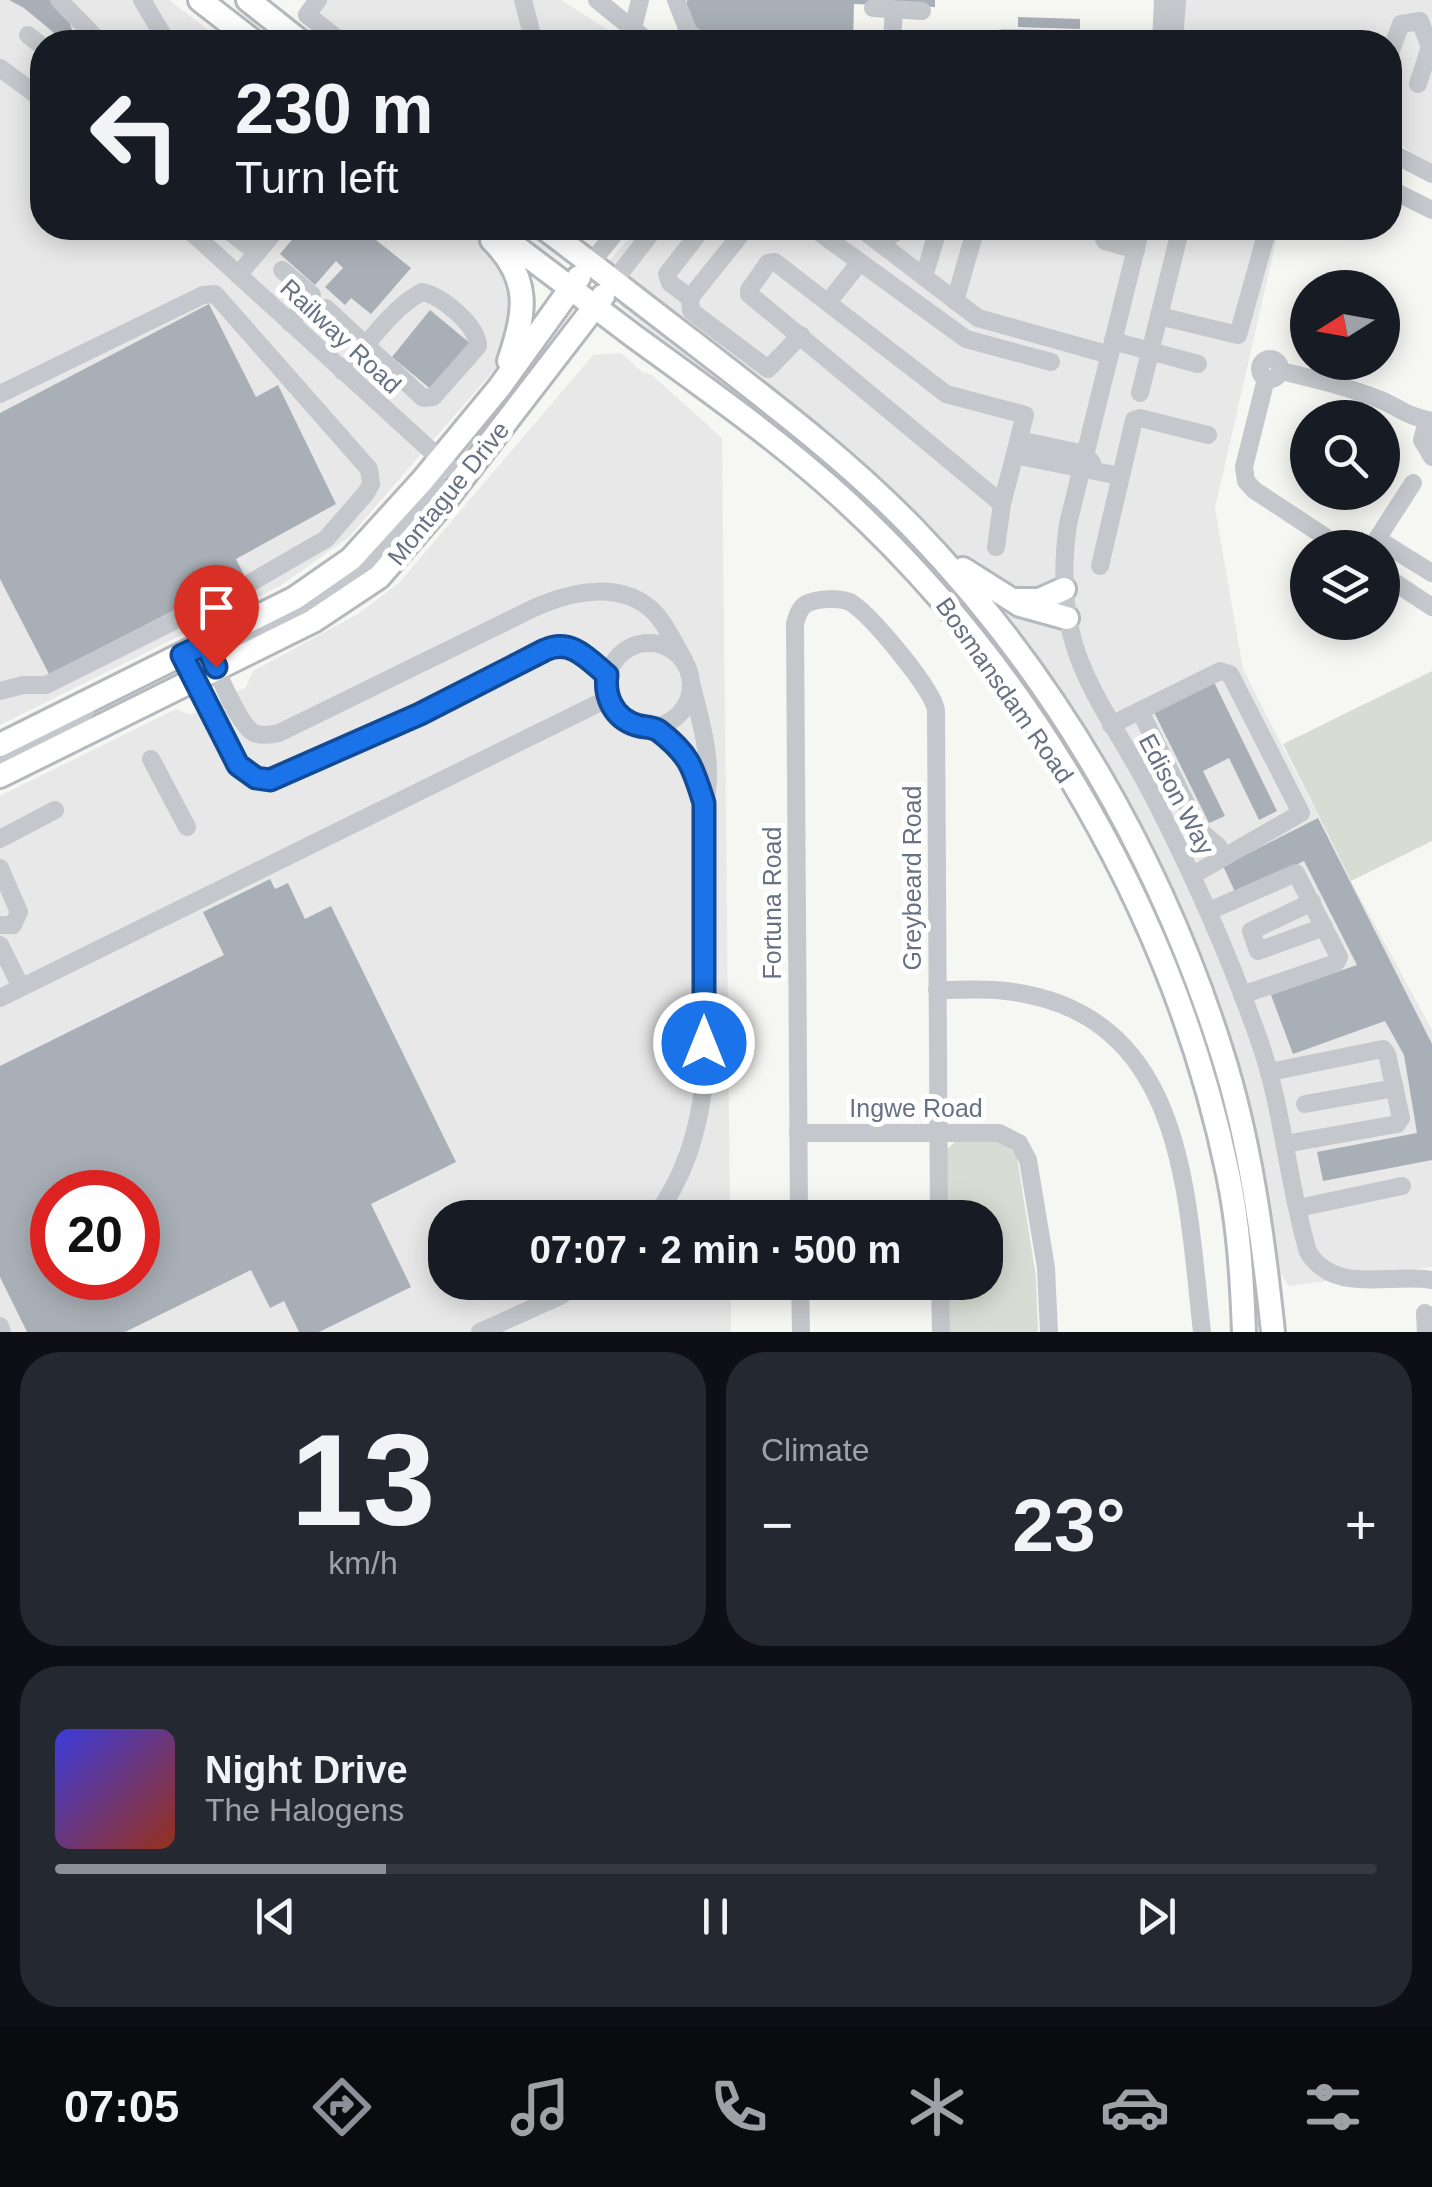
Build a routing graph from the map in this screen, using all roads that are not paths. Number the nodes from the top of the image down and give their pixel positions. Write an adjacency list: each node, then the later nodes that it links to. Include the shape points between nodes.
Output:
1 (58, 0): 16 (street)
2 (142, 0): 17 (street)
3 (200, 0): 18 (main road)
4 (248, 0): 19 (main road)
5 (318, 0): 20 (street, via 307,15)
6 (523, 0): 21 (street)
7 (597, 0): 15 (street)
8 (617, 0): 15 (street)
9 (676, 0): 22 (street)
10 (1163, 0): 24 (street)
11 (1177, 0): 25 (street)
12 (872, 8): 13 (street)
13 (894, 10): 14 (street); 23 (street)
14 (922, 10)
15 (636, 14)
16 (88, 30)
17 (160, 30)
18 (239, 30)
19 (286, 30)
20 (326, 30)
21 (531, 30)
22 (688, 30)
23 (893, 30)
24 (1162, 30)
25 (1175, 30)
26 (1396, 30): 27 (street, via 1420,21)
27 (1430, 55): 29 (street)
28 (0, 68): 30 (street)
29 (1418, 84)
30 (30, 90)
31 (1402, 158): 32 (street)
32 (1432, 174)
33 (1402, 194): 34 (street)
34 (1432, 210)
35 (201, 240): 58 (street, Railway Road)
36 (239, 240): 54 (street)
37 (268, 240): 54 (street)
38 (489, 240): 75 (main road, via 512,264 522,299)
39 (506, 240): 60 (main road, Bosmansdam Road)
40 (560, 240): 56 (main road, Bosmansdam Road)
41 (609, 240): 56 (street)
42 (646, 240): 61 (street)
43 (693, 240): 62 (street, via 668,271 670,283)
44 (736, 240): 62 (street)
45 (830, 240): 55 (street)
46 (880, 240): 59 (street)
47 (935, 240): 59 (street)
48 (972, 240): 64 (street)
49 (1105, 240): 53 (street)
50 (1138, 240): 53 (street, Edison Way)
51 (1178, 240): 66 (street)
52 (1265, 240): 66 (street, via 1238,335)
53 (1136, 250): 70 (street, Edison Way)
54 (256, 254): 58 (street)
55 (860, 262): 63 (street); 72 (street, via 966,339)
56 (590, 263): 60 (main road, Montague Drive); 61 (main road, Bosmansdam Road)
57 (282, 270): 67 (street, via 312,293)
58 (238, 275): 67 (street, Railway Road)
59 (924, 277): 64 (street)
60 (571, 288): 61 (main road, Bosmansdam Road); 75 (main road, Montague Drive)
61 (604, 295): 86 (main road, Montague Drive); 89 (main road, Bosmansdam Road, via 818,438); 155 (main road, Bosmansdam Road, via 840,496 934,590 1016,699 1083,804 1157,949 1201,1067 1237,1222)
62 (690, 298): 68 (street, via 691,311 767,369)
63 (829, 301): 68 (street, via 768,263 748,293); 81 (street, via 946,394 1024,414)
64 (955, 301): 70 (street, via 986,321)
65 (326, 308): 69 (street)
66 (1159, 316): 71 (street)
67 (290, 323): 74 (street, Railway Road)
68 (800, 334): 88 (street)
69 (367, 346): 69 (street, via 430,399 479,341 457,313 425,291); 74 (street)
70 (1112, 348): 71 (street); 84 (street, Edison Way)
71 (1150, 351): 73 (street); 76 (street)
72 (1051, 362)
73 (1198, 364)
74 (343, 372): 83 (street, Railway Road)
75 (499, 388): 83 (main road, Montague Drive)
76 (1140, 393)
77 (0, 394): 109 (street, via 215,294 371,476 366,493 326,539 266,574 46,684)
78 (1408, 416): 79 (street); 82 (street); 90 (street, via 1344,386 1273,375 1244,467 1246,481)
79 (1432, 422): 82 (street)
80 (1208, 435): 85 (street, via 1136,418)
81 (1017, 448): 84 (street); 88 (street)
82 (1427, 448)
83 (438, 459): 86 (street, Railway Road); 102 (main road, Montague Drive, via 351,559 296,598)
84 (1088, 464): 85 (street); 97 (street, Edison Way, via 1068,524)
85 (1120, 476): 94 (street)
86 (462, 479): 105 (main road, Montague Drive, via 379,577 334,609)
87 (1412, 483): 91 (street)
88 (1002, 504): 92 (street)
89 (910, 526): 98 (main road); 156 (main road, Bosmansdam Road, via 953,570 1072,733 1142,853 1182,942 1222,1052 1247,1156)
90 (1315, 530)
91 (1382, 530)
92 (996, 546)
93 (1400, 556): 95 (street)
94 (1100, 566)
95 (1432, 573)
96 (1400, 586): 100 (street)
97 (1064, 589): 98 (main road, via 1034,602); 101 (street, Edison Way)
98 (1004, 596): 101 (main road)
99 (818, 600): 132 (street, Greybeard Road, via 854,604 934,700); 138 (street, Fortuna Road, via 800,610 795,624)
100 (1432, 607)
101 (1067, 618): 113 (street, Edison Way, via 1078,664)
102 (206, 644): 103 (main road, Montague Drive); 105 (street)
103 (182, 655): 107 (street); 111 (main road, Montague Drive)
104 (684, 660): 105 (street, via 654,612 625,596 593,591 536,607 270,735 246,725); 106 (street, via 648,642 622,651); 108 (street)
105 (216, 667): 107 (main road, Montague Drive)
106 (607, 675): 107 (street, via 575,648 556,645 270,780 238,765); 110 (street)
107 (194, 678): 118 (main road, Montague Drive)
108 (691, 683): 114 (street, via 686,706); 119 (street, via 707,761)
109 (0, 691)
110 (609, 698): 114 (street, via 631,724); 131 (street)
111 (90, 702): 115 (main road, Montague Drive); 116 (street, via 80,718)
112 (1140, 711): 113 (street); 123 (street, via 1200,831); 123 (street, via 1220,671 1230,674 1301,814)
113 (1111, 724): 125 (street, Edison Way)
114 (655, 727): 119 (street, via 693,765)
115 (0, 745)
116 (0, 758)
117 (151, 760): 120 (street)
118 (0, 776)
119 (704, 803): 142 (street, via 704,1083 689,1156)
120 (187, 827)
121 (0, 830): 122 (street, via 53,808)
122 (0, 839)
123 (1223, 856): 125 (street)
124 (0, 868): 128 (street, via 19,912 13,925)
125 (1193, 876): 127 (street, Edison Way)
126 (1312, 902): 127 (street, via 1295,873); 129 (street); 129 (street, via 1251,931 1258,952)
127 (1208, 911): 133 (street, Edison Way)
128 (0, 925)
129 (1324, 927): 133 (street, via 1339,961)
130 (0, 945): 131 (street)
131 (21, 988): 134 (street)
132 (937, 990): 139 (street, Greybeard Road); 154 (street, via 1006,990 1087,1014 1140,1063 1176,1141)
133 (1242, 996): 135 (street, Edison Way)
134 (0, 998)
135 (1270, 1072): 136 (street, via 1380,1049); 140 (street, Edison Way)
136 (1394, 1088): 137 (street); 140 (street, via 1400,1122)
137 (1306, 1104)
138 (798, 1133): 139 (street, Ingwe Road); 143 (street, Fortuna Road)
139 (938, 1135): 144 (street, Greybeard Road); 153 (street, Ingwe Road, via 999,1133 1024,1149 1046,1268)
140 (1286, 1144): 145 (street, Edison Way)
141 (1402, 1186): 145 (street)
142 (667, 1200)
143 (799, 1200)
144 (939, 1200)
145 (1298, 1208): 146 (street, Edison Way, via 1308,1252 1326,1273)
146 (1432, 1280)
147 (551, 1300): 150 (street)
148 (800, 1300): 151 (street)
149 (940, 1300): 152 (street)
150 (480, 1332)
151 (801, 1332)
152 (941, 1332)
153 (1049, 1332)
154 (1202, 1332)
155 (1244, 1332)
156 (1272, 1332)

